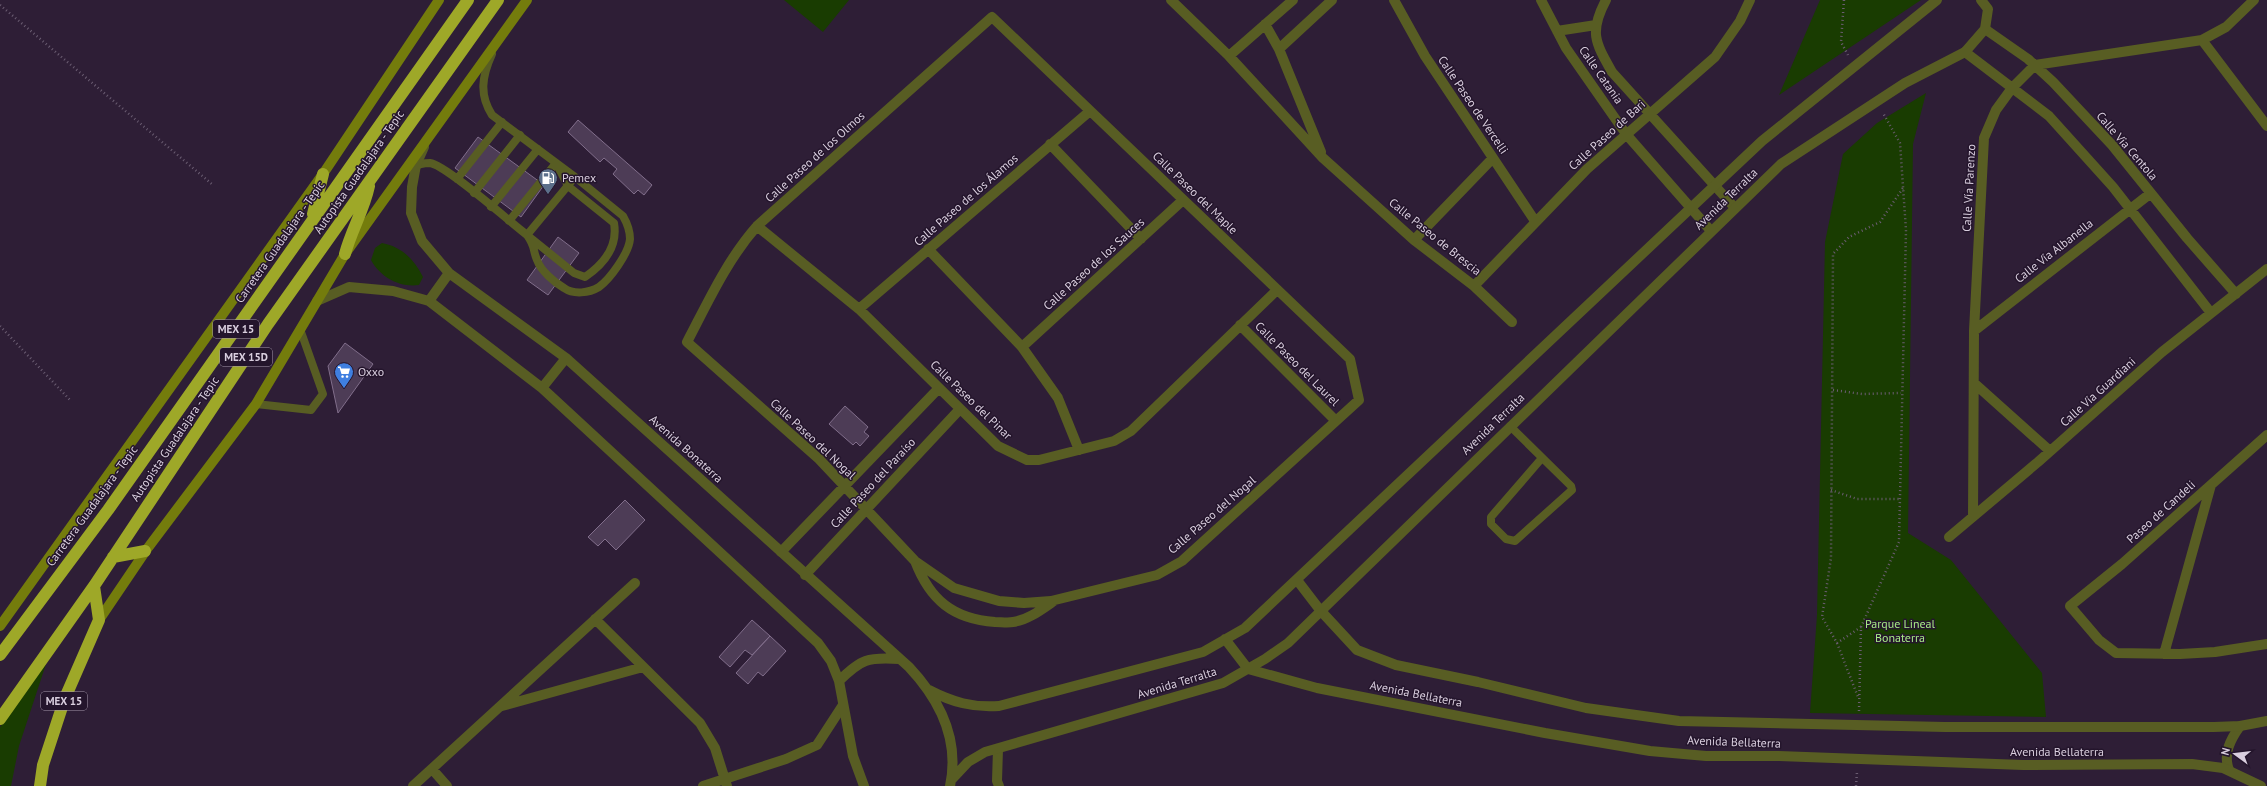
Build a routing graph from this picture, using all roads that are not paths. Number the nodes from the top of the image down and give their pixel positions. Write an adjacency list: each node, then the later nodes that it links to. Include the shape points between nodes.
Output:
1 (439, 0): 40 (main road)
2 (468, 0): 56 (highway, Carretera Guadalajara - Tepic / MEX 15)
3 (498, 0): 44 (highway, Autopista Guadalajara - Tepic / MEX 15D)
4 (527, 0): 21 (main road, MEX 15)
5 (1171, 0): 24 (street, Calle Paseo de Brescia)
6 (1293, 0): 16 (street)
7 (1332, 0): 22 (street)
8 (1394, 0): 37 (street, Calle Paseo de Vercelli, via 1425,56)
9 (1541, 0): 19 (street, Calle Catania)
10 (1606, 0): 17 (street, via 1596,18)
11 (1750, 0): 28 (street, Calle Paseo de Bari, via 1740,21 1715,57)
12 (1937, 0): 46 (street, Avenida Terralta, via 1762,141)
13 (1980, 0): 18 (street, via 1988,9)
14 (2254, 0): 20 (street, via 2226,27)
15 (992, 17): 27 (street, Calle Paseo del Maple); 57 (street, Calle Paseo de los Olmos)
16 (1265, 24): 22 (street, Calle Paseo de Brescia); 24 (street)
17 (1596, 25): 19 (street); 28 (street, via 1595,35 1599,49 1612,72)
18 (1985, 29): 23 (street, Avenida Terralta); 25 (street, Calle Vía Centola)
19 (1557, 31): 31 (street, Calle Catania)
20 (2202, 40): 25 (street); 30 (street)
21 (498, 41): 29 (lane, via 488,63 483,91 485,104 492,115); 33 (main road, MEX 15)
22 (1279, 49): 36 (street, Calle Paseo de Brescia)
23 (1965, 52): 26 (street); 52 (street, Avenida Terralta, via 1877,101 1781,164)
24 (1229, 56): 36 (street, Calle Paseo de Brescia)
25 (2035, 65): 26 (street, Calle Vía Parenzo); 48 (street, Calle Vía Centola, via 2112,145)
26 (2012, 88): 53 (street, via 2049,116); 76 (street, Calle Vía Parenzo, via 1996,110 1984,138)
27 (1090, 111): 34 (street, Calle Paseo de los Álamos); 49 (street, Calle Paseo del Maple)
28 (1650, 113): 31 (street, Calle Paseo de Bari); 46 (street)
29 (502, 122): 32 (lane); 43 (lane)
30 (2267, 126)
31 (1626, 134): 51 (street, Calle Catania); 55 (street, Calle Paseo de Bari)
32 (520, 135): 35 (lane); 47 (lane)
33 (428, 138): 39 (street, Avenida Bonaterra); 41 (main road, MEX 15)
34 (1050, 144): 60 (street); 62 (street, Calle Paseo de los Álamos)
35 (538, 149): 38 (lane); 50 (lane)
36 (1323, 158): 61 (street, Calle Paseo de Brescia)
37 (1493, 158): 55 (street, Calle Paseo de Vercelli); 61 (street)
38 (556, 163): 42 (lane); 45 (lane); 54 (lane)
39 (416, 165): 41 (lane); 43 (lane, via 430,163); 65 (street, Avenida Bonaterra, via 411,213 422,241)
40 (323, 174): 56 (highway); 109 (main road)
41 (403, 174): 63 (main road, MEX 15)
42 (575, 177): 45 (lane); 59 (lane, via 623,216 628,224 630,239 627,254 600,286 589,292 577,292 565,289 542,270 536,259 535,247)
43 (457, 179): 47 (lane)
44 (370, 180): 63 (highway, via 365,204 349,238); 99 (highway, Autopista Guadalajara - Tepic / MEX 15D, via 268,324)
45 (568, 186): 59 (lane); 59 (lane, via 614,223 616,235 613,248 585,277 574,273)
46 (1715, 186): 51 (street, Avenida Terralta); 52 (street)
47 (474, 193): 50 (lane)
48 (2151, 193): 53 (street, Calle Vía Albanella); 68 (street, Calle Vía Centola)
49 (1183, 200): 60 (street, Calle Paseo de los Sauces); 67 (street, Calle Paseo del Maple)
50 (491, 207): 54 (lane)
51 (1691, 208): 58 (street, Calle Catania); 102 (street, Avenida Terralta)
52 (1735, 208): 58 (street, Avenida Terralta)
53 (2130, 208): 72 (street); 76 (street, Calle Vía Albanella)
54 (509, 221): 59 (lane)
55 (1536, 221): 66 (street, Calle Paseo de Bari)
56 (311, 222): 112 (highway, Carretera Guadalajara - Tepic / MEX 15, via 108,510)
57 (757, 226): 71 (street, Calle Paseo del Pinar); 77 (street, Calle Paseo de los Olmos, via 725,270)
58 (1711, 231): 87 (street, Avenida Terralta)
59 (527, 235)
60 (1141, 239): 78 (street, Calle Paseo de los Sauces)
61 (1414, 240): 66 (street, Calle Paseo de Brescia)
62 (928, 249): 71 (street, Calle Paseo de los Álamos); 78 (street)
63 (345, 254): 69 (main road, MEX 15)
64 (2267, 269): 68 (street, Calle Vía Guardiani)
65 (449, 273): 70 (street); 79 (street, Avenida Bonaterra)
66 (1474, 286): 73 (street, Calle Paseo de Brescia)
67 (1277, 290): 74 (street, Calle Paseo del Pinar); 83 (street, Calle Paseo del Maple, via 1350,359)
68 (2236, 294): 72 (street, Calle Vía Guardiani)
69 (317, 301): 70 (street, via 349,287 393,291); 75 (main road, MEX 15)
70 (429, 301): 81 (street)
71 (859, 309): 82 (street, Calle Paseo del Pinar)
72 (2211, 313): 90 (street, Calle Vía Guardiani, via 2162,352)
73 (1512, 322)
74 (1240, 325): 86 (street, Calle Paseo del Laurel); 89 (street, Calle Paseo del Pinar, via 1130,431 1114,441)
75 (300, 329): 84 (main road, MEX 15); 84 (lane, via 323,394 311,410)
76 (1974, 331): 80 (street, Calle Vía Parenzo)
77 (687, 342): 93 (street, Calle Paseo del Nogal, via 818,459)
78 (1022, 347): 89 (street, via 1058,398)
79 (566, 358): 81 (street); 98 (street, Avenida Bonaterra)
80 (1974, 383): 90 (street); 95 (street, Calle Vía Parenzo)
81 (542, 388): 117 (street, via 818,643)
82 (939, 388): 85 (street, Calle Paseo del Pinar); 93 (street, Calle Paseo del Paraíso)
83 (1359, 400): 86 (street, Calle Paseo del Nogal)
84 (256, 404): 97 (main road, MEX 15)
85 (960, 409): 89 (street, Calle Paseo del Pinar, via 998,446 1027,460 1050,458); 94 (street, Calle Paseo del Paraíso)
86 (1336, 421): 105 (street, Calle Paseo del Nogal, via 1192,553 1170,569 1158,575)
87 (1510, 426): 91 (lane); 106 (street, Avenida Terralta)
88 (2267, 435): 92 (street, Paseo de Candeli)
89 (1079, 450)
90 (2050, 451): 95 (street, Calle Vía Guardiani)
91 (1542, 458): 91 (lane, via 1571,486 1572,490 1515,541 1509,541 1491,524 1491,517)
92 (2210, 485): 113 (street); 113 (street, Paseo de Candeli, via 2122,564 2070,606 2099,640 2116,654)
93 (844, 486): 94 (street, Calle Paseo del Nogal); 98 (street, Calle Paseo del Paraíso)
94 (866, 510): 100 (street, Calle Paseo del Nogal); 101 (street, Calle Paseo del Paraíso)
95 (1973, 516): 96 (street, Calle Vía Guardiani)
96 (1949, 537)
97 (145, 551): 99 (highway); 108 (main road, MEX 15)
98 (780, 552): 101 (street, Avenida Bonaterra)
99 (113, 557): 104 (highway, Autopista Guadalajara - Tepic / MEX 15D)
100 (915, 561): 105 (street, Calle Paseo del Nogal, via 954,588 972,594 999,601 1024,603); 105 (street, Calle Paseo del Nogal, via 923,582 936,598 956,613 983,621 1012,623 1030,617)
101 (806, 575): 114 (street, Avenida Bonaterra)
102 (1297, 580): 106 (street, Avenida Bellaterra); 110 (street, Avenida Terralta, via 1245,628)
103 (635, 583): 107 (street)
104 (94, 586): 108 (highway); 121 (highway, Autopista Guadalajara - Tepic / MEX 15D)
105 (1055, 600)
106 (1320, 610): 116 (street, Avenida Terralta, via 1288,643); 123 (street, Avenida Bellaterra, via 1357,650 1396,665 1586,708 1679,721 2054,728)
107 (595, 619): 115 (street); 120 (street)
108 (99, 620): 130 (highway, MEX 15, via 65,698 43,765)
109 (0, 626)
110 (1224, 639): 116 (street); 118 (street, Avenida Terralta, via 1203,652 999,706 972,706 944,698)
111 (2267, 644): 113 (street, via 2215,652)
112 (0, 654)
113 (2164, 654)
114 (899, 660): 117 (street, via 875,657 855,665); 118 (street, Avenida Bonaterra, via 909,667)
115 (643, 667): 120 (street); 127 (street, via 700,723 716,748)
116 (1248, 669): 124 (street, Avenida Terralta, via 1224,683); 126 (street, Avenida Bellaterra, via 1317,688 1650,751 1706,756 1780,756 2023,765 2192,764)
117 (839, 681): 119 (street)
118 (929, 690): 128 (street, Avenida Bonaterra, via 951,737)
119 (843, 705): 127 (street, via 817,744 801,753); 134 (street, via 853,756)
120 (501, 706): 125 (street)
121 (0, 718)
122 (2267, 721): 123 (street, Avenida Bellaterra)
123 (2240, 726): 126 (street, via 2230,740 2227,751 2226,762)
124 (998, 749): 128 (street, Avenida Terralta, via 985,752 968,762); 135 (street)
125 (432, 769): 131 (street); 132 (street)
126 (2229, 770): 129 (street, Avenida Bellaterra)
127 (726, 782): 133 (street)
128 (951, 782)
129 (2256, 785)
130 (40, 786)
131 (413, 786)
132 (447, 786)
133 (703, 786)
134 (864, 786)
135 (999, 786)

